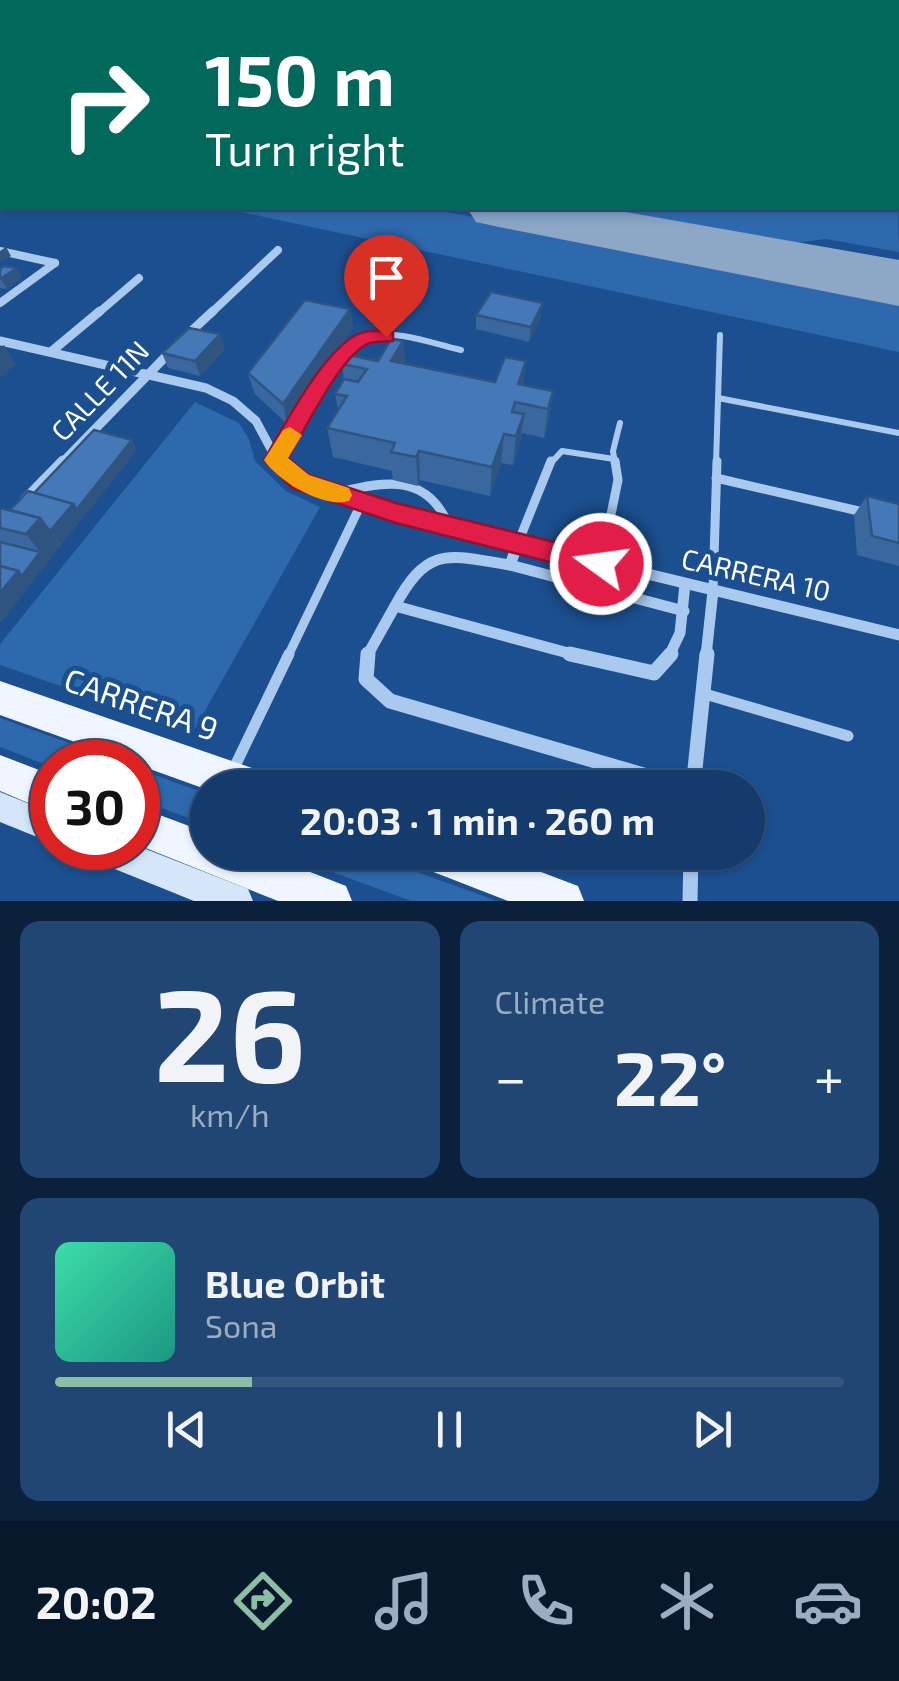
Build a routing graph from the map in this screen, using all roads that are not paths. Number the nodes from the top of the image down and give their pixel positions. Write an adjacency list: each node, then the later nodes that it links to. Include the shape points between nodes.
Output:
1 (278, 250): 9 (street, CALLE 11N)
2 (0, 251): 4 (street, via 55,263)
3 (139, 278): 8 (street)
4 (0, 303)
5 (720, 335): 10 (lane)
6 (0, 341): 8 (street)
7 (461, 350): 14 (lane, via 386,337 353,345)
8 (52, 351): 9 (street)
9 (146, 374): 14 (street, CARRERA 10, via 233,400 256,421); 18 (street, CALLE 11N)
10 (718, 398): 12 (lane); 15 (lane)
11 (620, 422): 13 (lane)
12 (899, 433)
13 (614, 459): 21 (lane, via 562,451 553,457); 23 (lane, via 618,480)
14 (276, 460): 16 (street, CARRERA 10, via 301,482)
15 (716, 478): 19 (lane); 25 (lane)
16 (337, 494): 17 (street, CARRERA 10); 20 (lane, via 384,481 422,490 435,498)
17 (362, 502): 20 (street, CARRERA 10); 33 (lane)
18 (13, 512)
19 (875, 515)
20 (449, 526): 21 (street, CARRERA 10)
21 (518, 543): 22 (street); 23 (street, CARRERA 10)
22 (510, 564): 26 (street, via 444,555 421,563); 27 (street)
23 (601, 564): 24 (street, CARRERA 10)
24 (685, 584): 25 (street, CARRERA 10); 27 (street)
25 (713, 591): 28 (street, CARRERA 10); 29 (street)
26 (396, 606): 27 (street, via 654,673 679,642); 34 (street, via 367,656 366,680 390,701)
27 (684, 611)
28 (899, 635)
29 (705, 694): 31 (lane); 35 (street)
30 (0, 698): 32 (main road, CARRERA 9)
31 (848, 736)
32 (205, 770)
33 (248, 770)
34 (629, 770)
35 (694, 770)
36 (0, 774): 37 (main road)
37 (30, 786)
38 (0, 807): 39 (street)
39 (30, 819)
40 (160, 842): 44 (main road)
41 (160, 868): 44 (street)
42 (480, 870): 46 (main road)
43 (691, 870): 47 (street)
44 (226, 890): 45 (main road)
45 (331, 901)
46 (564, 901)
47 (690, 901)

